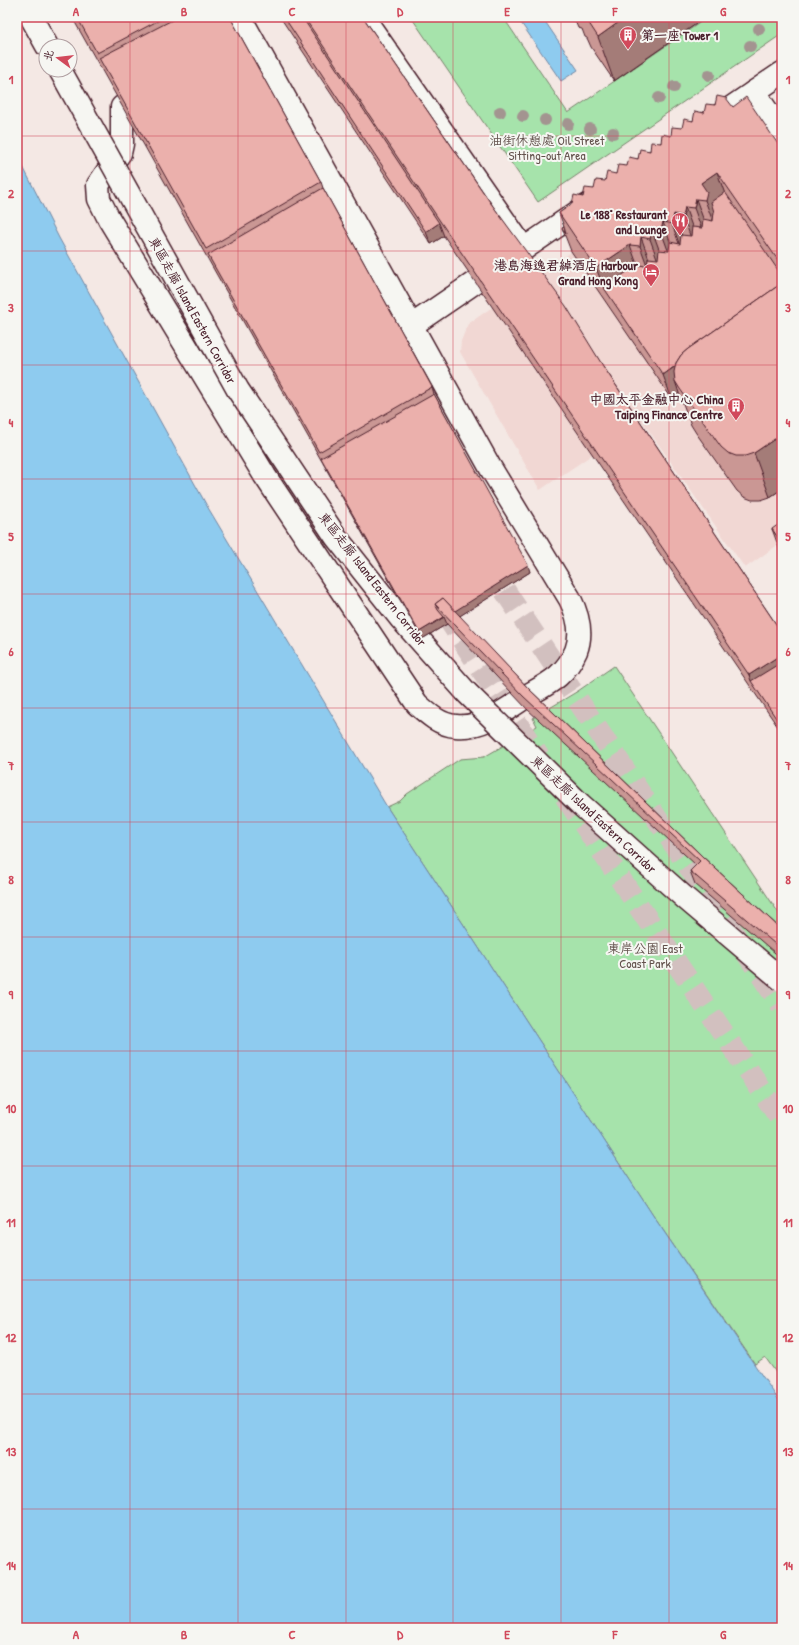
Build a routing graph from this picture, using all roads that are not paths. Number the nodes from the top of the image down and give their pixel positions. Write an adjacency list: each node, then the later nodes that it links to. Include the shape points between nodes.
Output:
1 (31, 17): 4 (main road)
2 (240, 17): 15 (main road)
3 (363, 17): 12 (main road)
4 (43, 38)
5 (782, 73): 7 (main road)
6 (64, 78): 16 (main road, 東區走廊 Island Eastern Corridor, bridge, via 238,390 336,537 396,613 467,693 580,804)
7 (754, 92): 9 (main road); 10 (main road)
8 (122, 106): 15 (main road, via 120,153 98,184 99,199 109,219 265,476 417,704 436,720 447,724 457,726 481,723 559,676 576,651 579,625 570,598 490,467)
9 (782, 133)
10 (688, 137)
11 (603, 195): 12 (main road)
12 (524, 248): 13 (main road)
13 (485, 266): 14 (main road); 15 (main road)
14 (502, 291)
15 (411, 326)
16 (782, 980)

